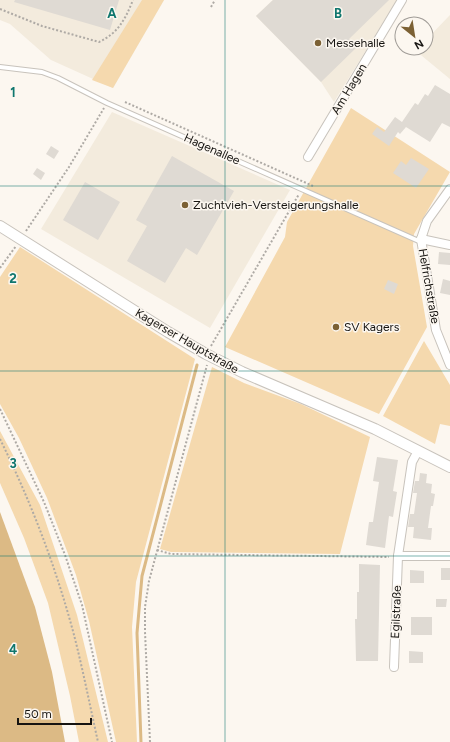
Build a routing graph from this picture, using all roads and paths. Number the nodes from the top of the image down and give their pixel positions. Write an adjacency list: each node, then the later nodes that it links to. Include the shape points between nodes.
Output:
1 (133, 0): 5 (path, via 126,17 112,36 99,42 42,26)
2 (216, 0): 4 (path)
3 (402, 0): 8 (street, Am Hagen)
4 (211, 7)
5 (0, 9)
6 (0, 66): 7 (lane, Hagenallee, via 42,72)
7 (107, 104): 9 (lane, Hagenallee); 12 (path, via 69,167)
8 (308, 158)
9 (302, 188): 13 (lane, Hagenallee); 16 (path)
10 (450, 189): 13 (street, Helfrichstraße, via 427,221)
11 (0, 226): 12 (street, Kagerser Hauptstraße)
12 (20, 239): 15 (path); 16 (street, Kagerser Hauptstraße)
13 (421, 240): 14 (street, Hagenallee); 17 (street, Helfrichstraße, via 436,330)
14 (450, 245)
15 (0, 268)
16 (209, 355): 20 (street, Kagerser Hauptstraße); 22 (path)
17 (450, 365)
18 (0, 409): 27 (path, via 44,502 68,563 82,605)
19 (0, 439): 26 (path, via 34,513 63,595)
20 (418, 451): 21 (street, Kagerser Hauptstraße); 23 (street, Egilstraße, via 412,462)
21 (448, 463)
22 (157, 550): 23 (path, via 171,554); 28 (path, via 145,607)
23 (398, 556): 24 (street); 25 (street, Egilstraße)
24 (450, 556)
25 (394, 668)
26 (98, 742)
27 (112, 742)
28 (150, 742)

